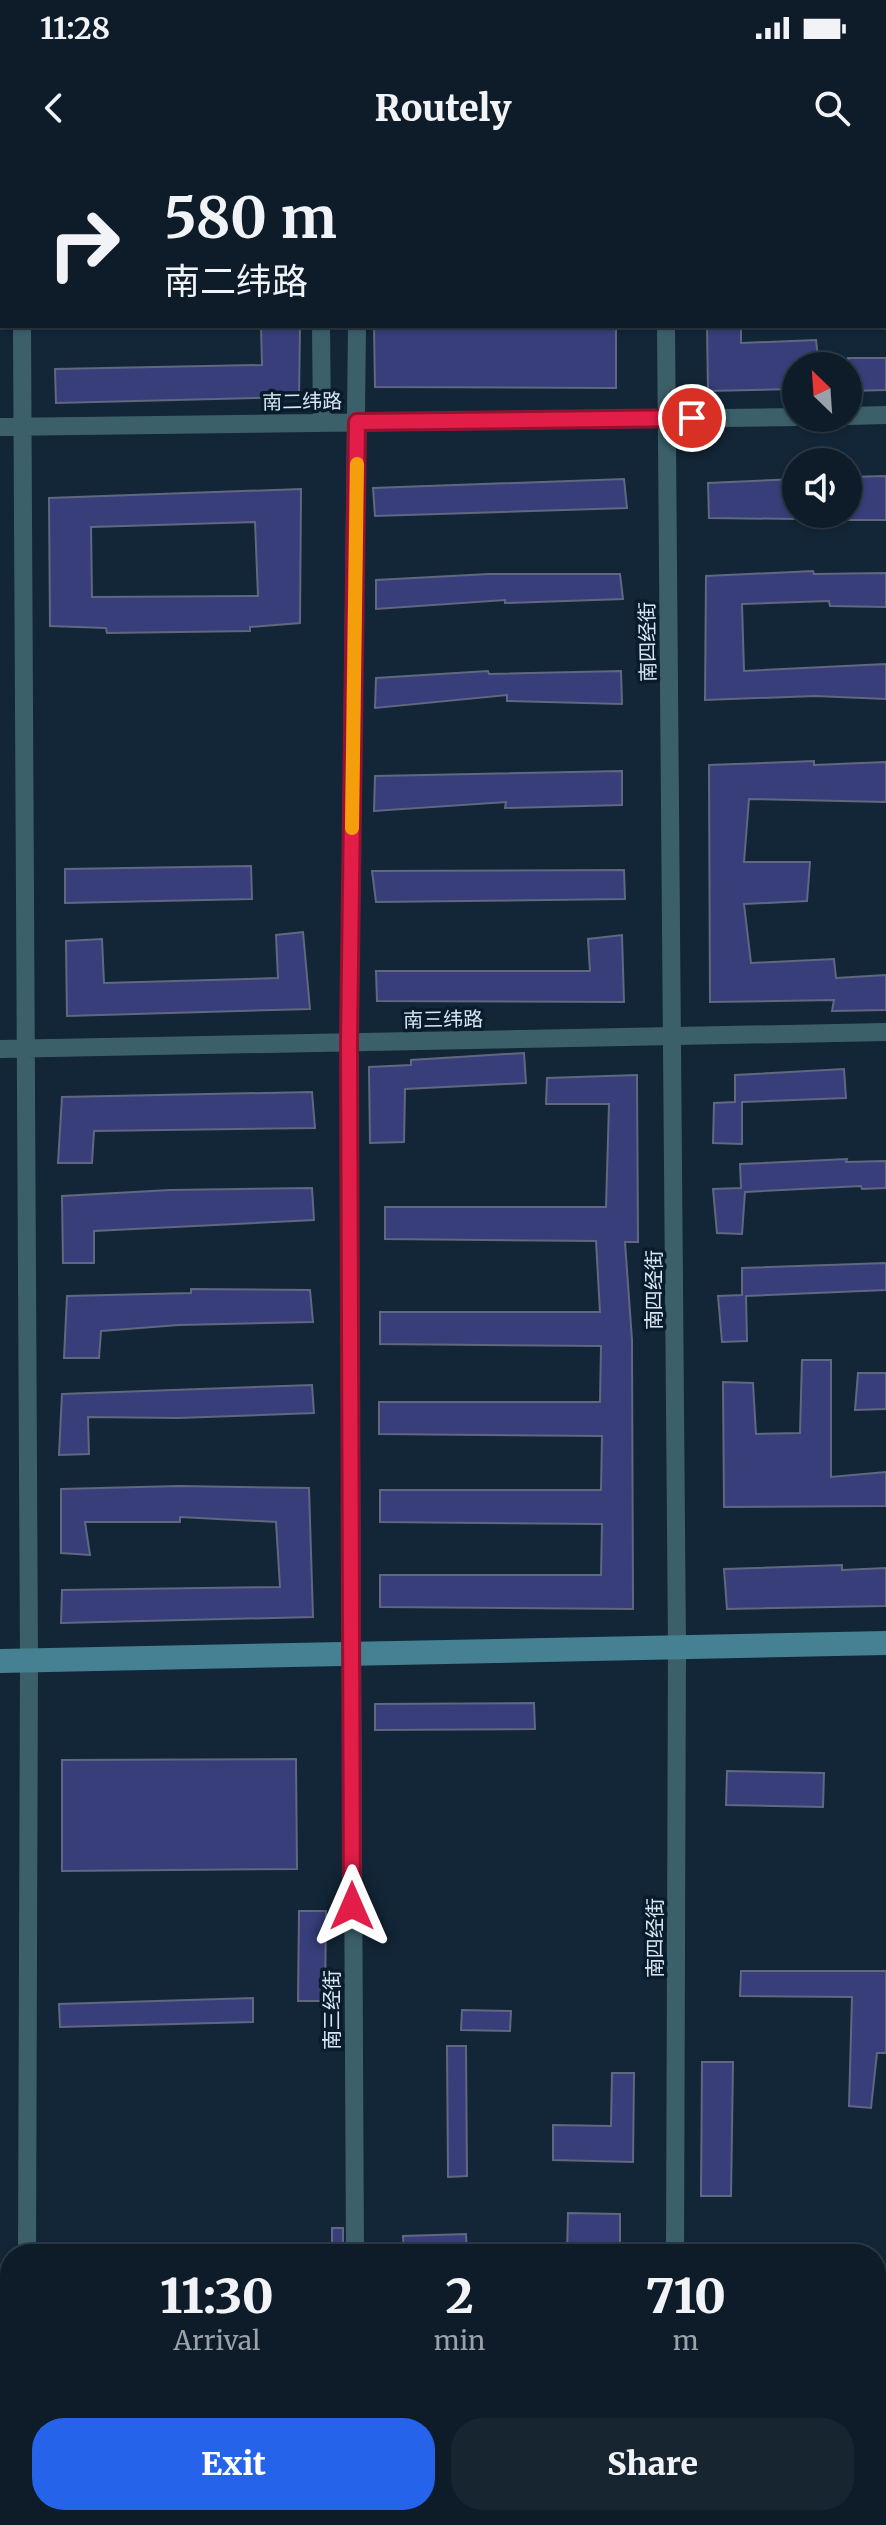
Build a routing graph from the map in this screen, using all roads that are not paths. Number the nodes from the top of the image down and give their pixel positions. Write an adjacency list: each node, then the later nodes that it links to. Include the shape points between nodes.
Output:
1 (22, 328): 12 (street)
2 (321, 328): 10 (street)
3 (357, 328): 9 (street, 南三经街)
4 (666, 328): 8 (street, 南四经街)
5 (886, 415): 6 (street)
6 (862, 416)
7 (782, 417): 8 (street, 南二纬路)
8 (666, 418): 9 (street, 南二纬路); 14 (street, 南四经街)
9 (357, 422): 10 (street, 南二纬路); 15 (street, 南三经街)
10 (322, 423): 12 (street, 南二纬路)
11 (0, 427): 12 (street, 南二纬路)
12 (22, 427): 16 (street)
13 (886, 1032): 14 (street, 南三纬路)
14 (674, 1036): 15 (street, 南三纬路); 19 (street, 南四经街)
15 (349, 1042): 16 (street, 南三纬路); 20 (street, 南三经街)
16 (26, 1048): 17 (street, 南三纬路); 21 (street)
17 (0, 1049)
18 (886, 1643): 19 (street)
19 (677, 1647): 20 (street); 25 (street, 南四经街)
20 (351, 1653): 21 (street); 24 (street, 南三经街)
21 (29, 1660): 22 (street); 23 (street)
22 (0, 1661)
23 (27, 2244)
24 (355, 2244)
25 (675, 2244)

